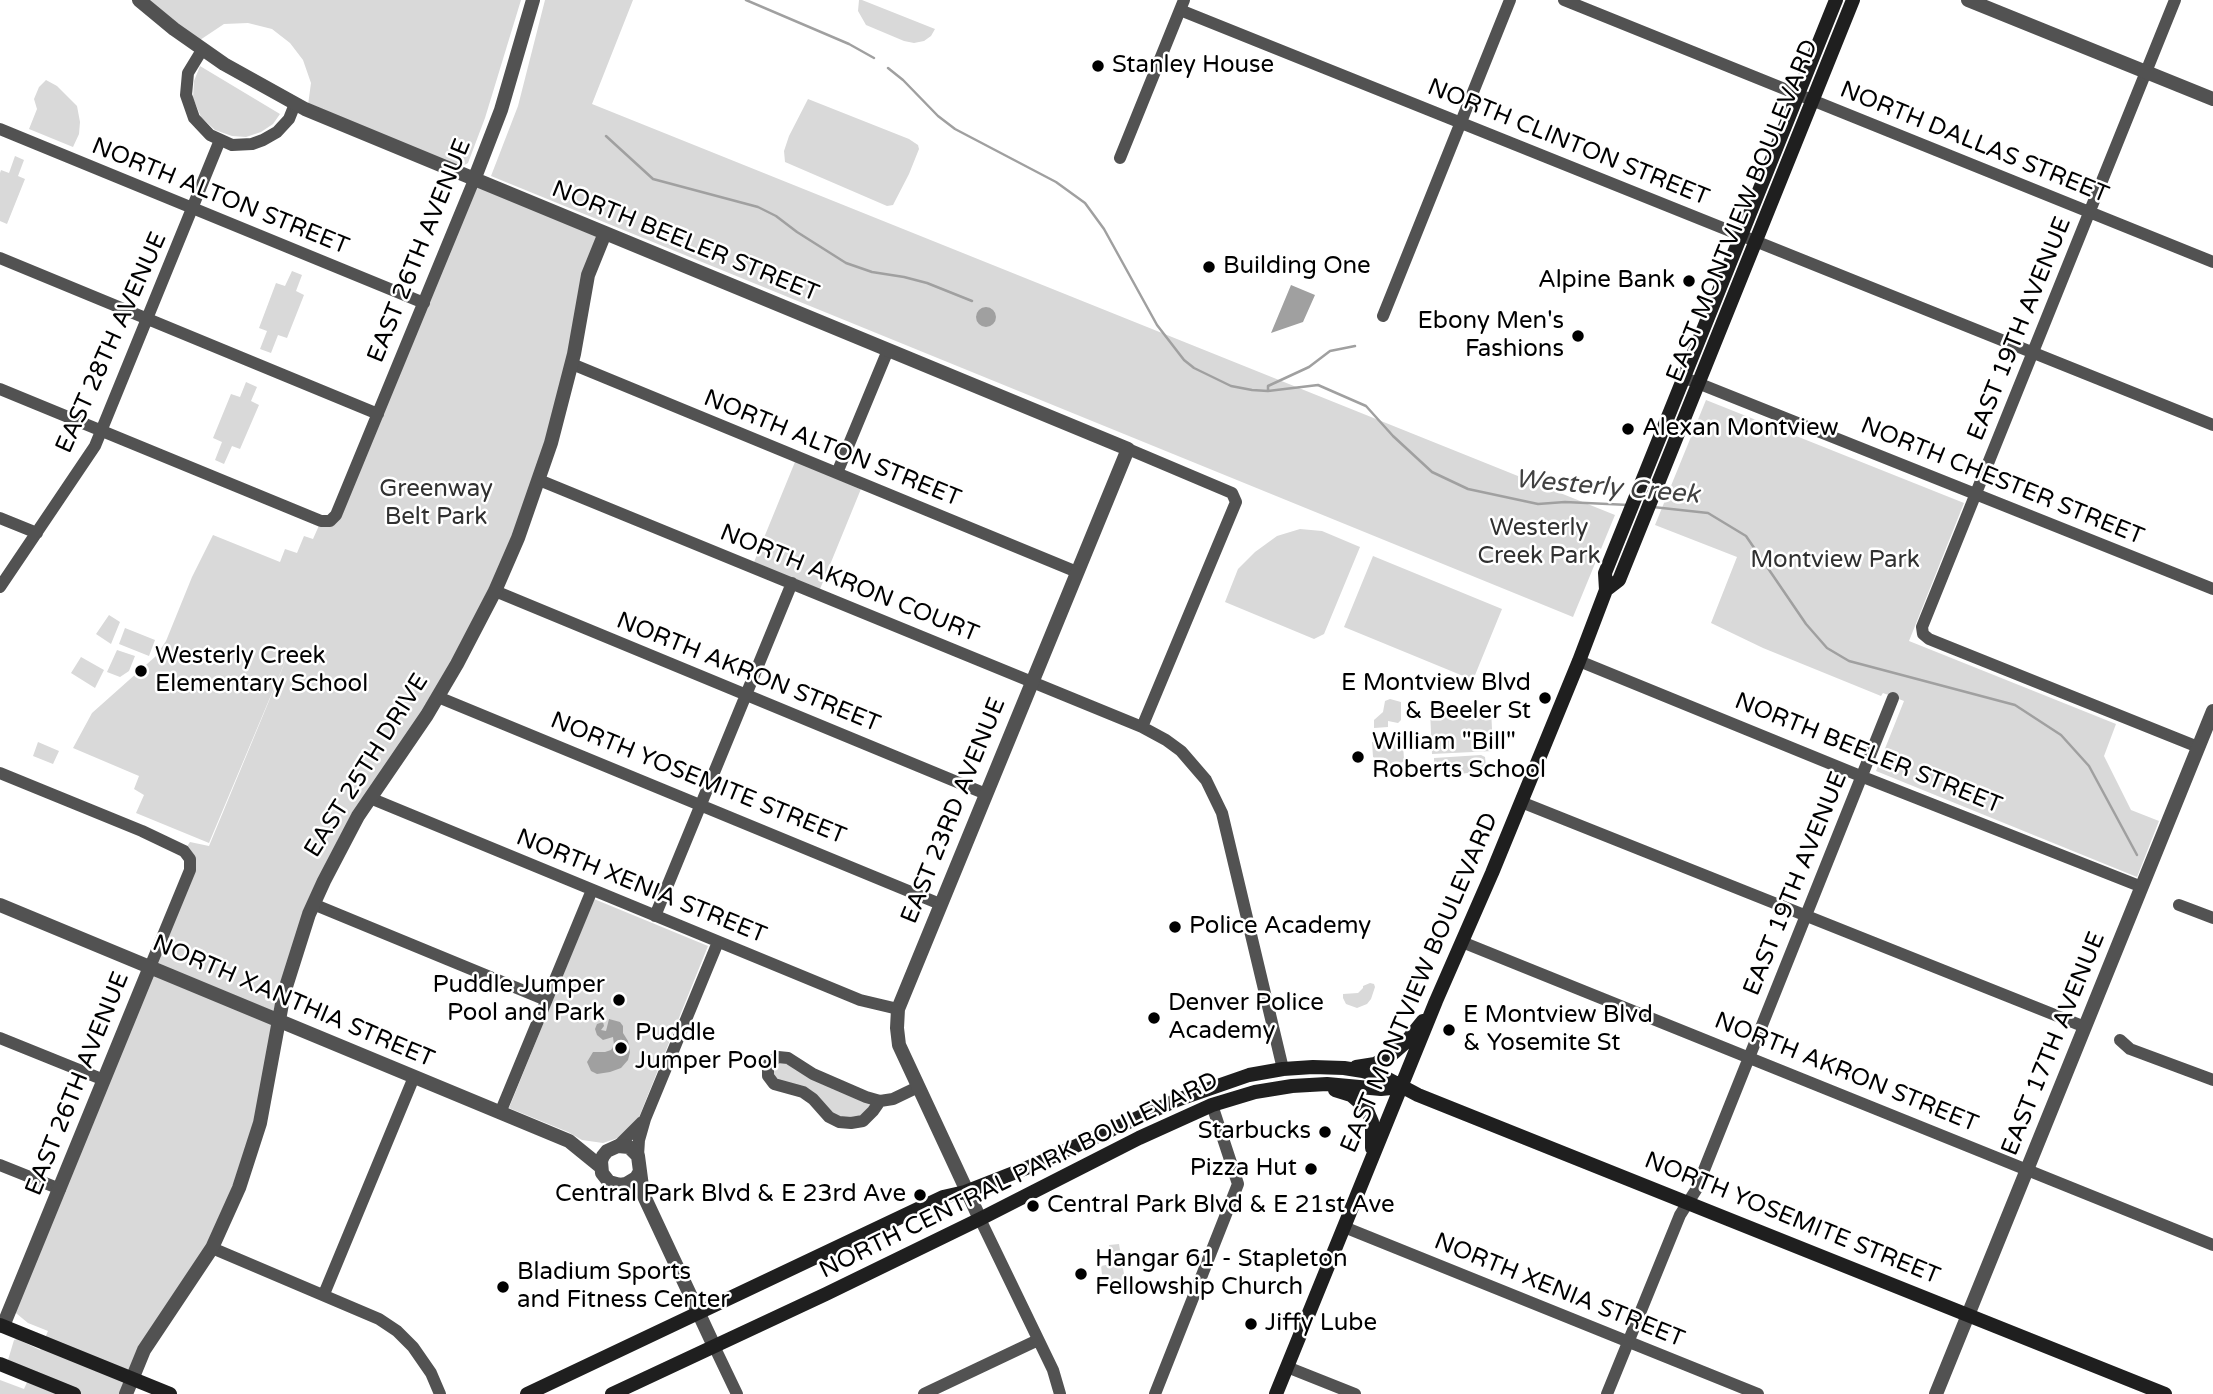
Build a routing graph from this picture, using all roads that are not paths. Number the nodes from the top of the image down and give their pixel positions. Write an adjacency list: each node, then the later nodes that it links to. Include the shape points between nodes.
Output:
1 (139, 0): 10 (street, NORTH BEELER STREET)
2 (1510, 0): 16 (street)
3 (1564, 0): 12 (street, NORTH DALLAS STREET)
4 (1836, 0): 12 (main road, EAST MONTVIEW BOULEVARD)
5 (1853, 0): 14 (main road, EAST MONTVIEW BOULEVARD)
6 (1968, 0): 11 (street)
7 (2175, 0): 11 (street, EAST 19TH AVENUE)
8 (1182, 5): 16 (street, NORTH CLINTON STREET); 19 (street)
9 (531, 6): 20 (street, EAST 26TH AVENUE)
10 (202, 50): 15 (street, NORTH BEELER STREET); 18 (street, via 188,73 186,95 194,118)
11 (2146, 71): 13 (street); 22 (street, EAST 19TH AVENUE)
12 (1798, 94): 14 (street, NORTH DALLAS STREET); 24 (main road, EAST MONTVIEW BOULEVARD)
13 (2213, 99)
14 (1813, 101): 22 (street, NORTH DALLAS STREET); 25 (main road, EAST MONTVIEW BOULEVARD)
15 (295, 104): 18 (street, via 277,132 263,140 232,145); 20 (street, NORTH BEELER STREET)
16 (1461, 122): 24 (street, NORTH CLINTON STREET); 29 (street)
17 (0, 129): 21 (street, NORTH ALTON STREET)
18 (220, 140): 21 (street, EAST 28TH AVENUE)
19 (1120, 158)
20 (474, 180): 23 (street, NORTH BEELER STREET); 28 (street, EAST 26TH AVENUE)
21 (193, 208): 28 (street, NORTH ALTON STREET); 30 (street, EAST 28TH AVENUE)
22 (2090, 211): 27 (street, NORTH DALLAS STREET); 32 (street, EAST 19TH AVENUE)
23 (604, 233): 31 (street, NORTH BEELER STREET); 33 (street, EAST 25TH DRIVE, via 588,275)
24 (1741, 235): 25 (street, NORTH CLINTON STREET); 34 (main road, EAST MONTVIEW BOULEVARD)
25 (1755, 241): 32 (street, NORTH CLINTON STREET); 35 (main road, EAST MONTVIEW BOULEVARD)
26 (0, 258): 30 (street)
27 (2213, 262)
28 (424, 303): 37 (street, EAST 26TH AVENUE)
29 (1383, 316)
30 (148, 319): 37 (street); 39 (street, EAST 28TH AVENUE)
31 (888, 350): 40 (street, NORTH BEELER STREET); 41 (street)
32 (2033, 353): 38 (street, NORTH CLINTON STREET); 43 (street, EAST 19TH AVENUE)
33 (572, 364): 41 (street, NORTH ALTON STREET); 42 (street, EAST 25TH DRIVE)
34 (1684, 377): 35 (street, NORTH CHESTER STREET); 50 (main road, EAST MONTVIEW BOULEVARD, via 1605,573)
35 (1698, 383): 43 (street, NORTH CHESTER STREET); 50 (main road, EAST MONTVIEW BOULEVARD, via 1619,580)
36 (0, 389): 39 (street)
37 (378, 414): 39 (street, EAST 26TH AVENUE, via 336,515 321,521)
38 (2213, 425)
39 (102, 431): 45 (street, EAST 28TH AVENUE)
40 (1128, 449): 46 (street, EAST 23RD AVENUE); 58 (street, NORTH BEELER STREET, via 1232,493 1236,502)
41 (837, 473): 46 (street, NORTH ALTON STREET)
42 (539, 480): 47 (street, NORTH AKRON COURT); 51 (street, EAST 25TH DRIVE)
43 (1976, 495): 49 (street, NORTH CHESTER STREET); 59 (street, EAST 19TH AVENUE, via 1923,634)
44 (0, 518): 45 (street)
45 (37, 533): 48 (street, EAST 28TH AVENUE)
46 (1077, 572): 53 (street, EAST 23RD AVENUE)
47 (792, 583): 53 (street, NORTH AKRON COURT); 54 (street)
48 (0, 587)
49 (2213, 589)
50 (1606, 590): 52 (main road, EAST MONTVIEW BOULEVARD)
51 (495, 591): 54 (street, NORTH AKRON STREET); 55 (street, EAST 25TH DRIVE)
52 (1579, 661): 61 (street, NORTH BEELER STREET); 64 (main road, EAST MONTVIEW BOULEVARD)
53 (1032, 682): 58 (street, NORTH AKRON COURT); 62 (street, EAST 23RD AVENUE)
54 (746, 695): 62 (street, NORTH AKRON STREET); 65 (street)
55 (438, 697): 63 (street, EAST 25TH DRIVE); 65 (street, NORTH YOSEMITE STREET)
56 (1894, 698): 61 (street, EAST 19TH AVENUE)
57 (2213, 711): 59 (street, EAST 17TH AVENUE)
58 (1142, 727): 87 (street, NORTH AKRON COURT, via 1181,751 1216,797)
59 (2198, 747): 66 (street, EAST 17TH AVENUE)
60 (0, 773): 77 (street, EAST 26TH AVENUE, via 184,851 190,870)
61 (1863, 777): 66 (street, NORTH BEELER STREET); 73 (street, EAST 19TH AVENUE)
62 (986, 793): 69 (street, EAST 23RD AVENUE)
63 (370, 798): 67 (street, NORTH XENIA STREET); 68 (street, EAST 25TH DRIVE)
64 (1521, 802): 73 (street); 76 (main road, EAST MONTVIEW BOULEVARD)
65 (700, 805): 69 (street, NORTH YOSEMITE STREET); 72 (street)
66 (2141, 887): 82 (street, EAST 17TH AVENUE)
67 (592, 890): 72 (street, NORTH XENIA STREET); 78 (street)
68 (313, 904): 78 (street); 81 (street, EAST 25TH DRIVE)
69 (940, 904): 79 (street, EAST 23RD AVENUE)
70 (0, 905): 77 (street, NORTH XANTHIA STREET)
71 (2179, 905): 74 (street)
72 (655, 916): 75 (street, NORTH XENIA STREET)
73 (1805, 916): 82 (street); 85 (street, EAST 19TH AVENUE)
74 (2213, 918)
75 (718, 942): 79 (street, NORTH XENIA STREET, via 860,1000); 97 (street)
76 (1462, 942): 80 (main road, EAST MONTVIEW BOULEVARD); 85 (street, NORTH AKRON STREET)
77 (150, 967): 81 (street, NORTH XANTHIA STREET); 89 (street, EAST 26TH AVENUE)
78 (546, 1000): 96 (street)
79 (898, 1009): 92 (street, EAST 23RD AVENUE, via 899,1045)
80 (1432, 1011): 86 (main road, via 1383,1061); 93 (main road, EAST MONTVIEW BOULEVARD)
81 (279, 1020): 88 (street, NORTH XANTHIA STREET); 114 (street, EAST 25TH DRIVE, via 260,1124 239,1188)
82 (2085, 1027): 104 (street, EAST 17TH AVENUE)
83 (0, 1038): 89 (street)
84 (2120, 1040): 90 (street, via 2130,1049)
85 (1749, 1057): 104 (street, NORTH AKRON STREET); 109 (street, EAST 19TH AVENUE)
86 (1344, 1068): 87 (main road, NORTH CENTRAL PARK BOULEVARD); 93 (main road, NORTH CENTRAL PARK BOULEVARD)
87 (1283, 1069): 108 (main road, NORTH CENTRAL PARK BOULEVARD, via 1234,1079 1177,1100)
88 (414, 1077): 96 (street, NORTH XANTHIA STREET); 115 (street)
89 (104, 1080): 107 (street, EAST 26TH AVENUE)
90 (2213, 1080)
91 (1310, 1085): 93 (main road, NORTH CENTRAL PARK BOULEVARD); 95 (main road, NORTH CENTRAL PARK BOULEVARD, via 1255,1092); 101 (main road, via 1344,1092 1366,1108 1373,1129)
92 (918, 1087): 94 (street); 108 (street, EAST 23RD AVENUE)
93 (1401, 1087): 101 (main road, EAST MONTVIEW BOULEVARD); 109 (main road, NORTH YOSEMITE STREET)
94 (880, 1101): 94 (street, via 813,1074 788,1058 778,1057 769,1063 768,1076 774,1084 808,1095 839,1122 863,1121)
95 (1212, 1105): 111 (main road, NORTH CENTRAL PARK BOULEVARD); 134 (street, via 1238,1184)
96 (500, 1113): 98 (street, NORTH XANTHIA STREET)
97 (645, 1119): 99 (street); 100 (street)
98 (569, 1141): 99 (street, NORTH XANTHIA STREET); 103 (street, NORTH XANTHIA STREET)
99 (615, 1147): 100 (street, via 629,1147); 103 (street, via 603,1156)
100 (638, 1156): 105 (street)
101 (1371, 1159): 112 (main road, EAST MONTVIEW BOULEVARD)
102 (0, 1165): 107 (street)
103 (601, 1167): 106 (street, via 605,1178)
104 (2028, 1169): 113 (street, NORTH AKRON STREET); 117 (street, EAST 17TH AVENUE)
105 (639, 1173): 106 (street, via 632,1182); 110 (street)
106 (620, 1185): 110 (street)
107 (60, 1189): 118 (street, EAST 26TH AVENUE)
108 (965, 1192): 111 (street, EAST 23RD AVENUE); 116 (main road, NORTH CENTRAL PARK BOULEVARD, via 943,1198)
109 (1688, 1202): 117 (main road, NORTH YOSEMITE STREET); 120 (street, EAST 19TH AVENUE)
110 (654, 1216): 116 (street)
111 (980, 1219): 119 (street); 121 (main road, NORTH CENTRAL PARK BOULEVARD)
112 (1344, 1227): 120 (street, NORTH XENIA STREET); 123 (main road, EAST MONTVIEW BOULEVARD)
113 (2213, 1245)
114 (212, 1248): 115 (street); 124 (street, EAST 25TH DRIVE, via 149,1340)
115 (324, 1294): 128 (street, via 372,1315 402,1335 425,1363)
116 (700, 1312): 121 (street); 129 (main road, NORTH CENTRAL PARK BOULEVARD)
117 (1968, 1315): 139 (street, EAST 17TH AVENUE); 140 (main road, NORTH YOSEMITE STREET)
118 (1, 1326): 124 (main road)
119 (1038, 1340): 132 (street); 133 (street)
120 (1628, 1341): 137 (street, EAST 19TH AVENUE); 138 (street, NORTH XENIA STREET)
121 (714, 1346): 130 (main road, NORTH CENTRAL PARK BOULEVARD); 131 (street)
122 (6, 1366): 125 (main road)
123 (1287, 1367): 135 (main road, EAST MONTVIEW BOULEVARD); 136 (street)
124 (132, 1379): 126 (street, EAST 25TH DRIVE); 127 (main road)
125 (74, 1394)
126 (127, 1394)
127 (170, 1394)
128 (440, 1394)
129 (527, 1394)
130 (612, 1394)
131 (737, 1394)
132 (924, 1394)
133 (1060, 1394)
134 (1155, 1394)
135 (1276, 1394)
136 (1355, 1394)
137 (1607, 1394)
138 (1758, 1394)
139 (1936, 1394)
140 (2165, 1394)

